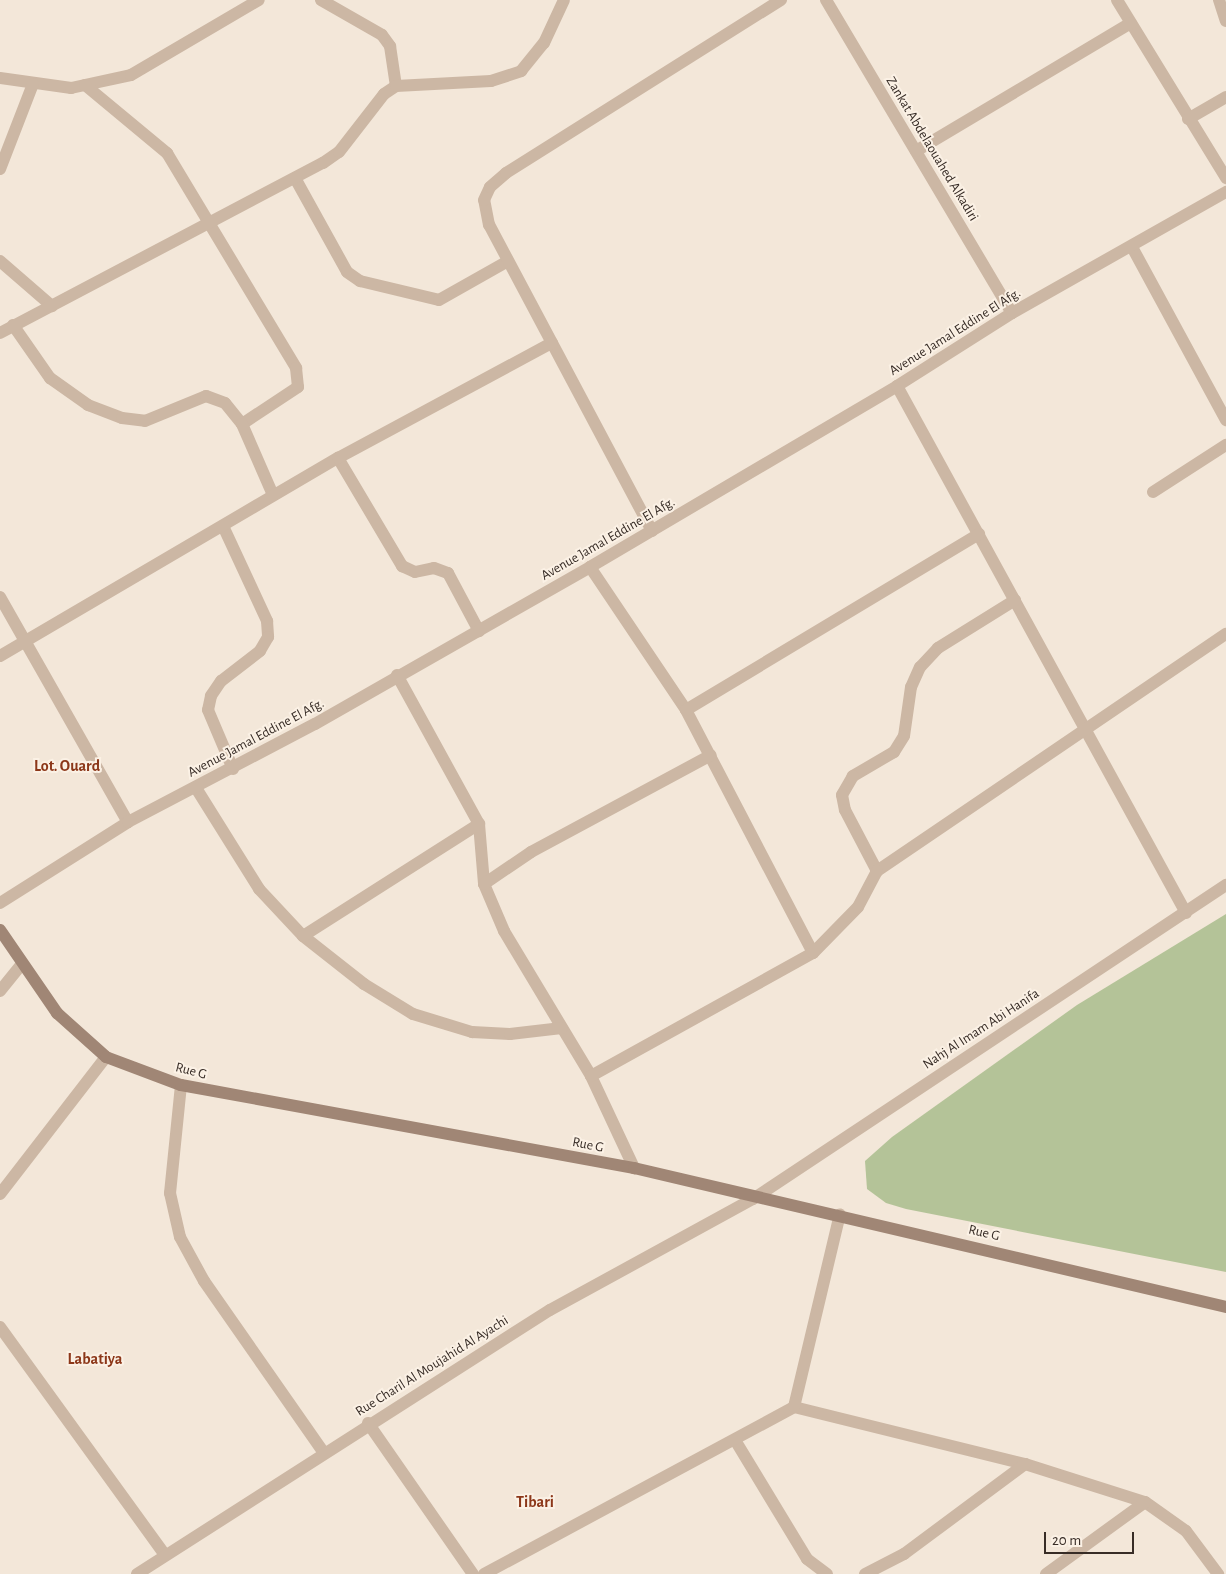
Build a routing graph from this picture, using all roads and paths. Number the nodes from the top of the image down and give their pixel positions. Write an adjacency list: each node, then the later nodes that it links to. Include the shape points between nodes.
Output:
1 (260, 0): 12 (street, via 131,75)
2 (321, 0): 13 (street, via 382,35 390,46)
3 (564, 0): 13 (street, via 544,43 521,71 491,81)
4 (781, 0): 24 (street, via 490,187 484,212)
5 (826, 0): 16 (street, Zankat Abdelaouahed Alkadiri)
6 (1117, 0): 9 (street)
7 (1218, 0): 8 (street)
8 (1226, 21)
9 (1131, 23): 15 (street); 16 (street)
10 (0, 78): 11 (street)
11 (33, 84): 12 (street); 17 (street)
12 (85, 85): 21 (street, via 167,153)
13 (396, 86): 18 (street, via 384,94 339,152)
14 (1226, 97): 15 (street)
15 (1188, 120): 19 (street)
16 (916, 151): 26 (street, Zankat Abdelaouahed Alkadiri)
17 (0, 169)
18 (295, 178): 21 (street); 24 (street, via 347,272 360,281 439,300)
19 (1226, 178)
20 (1226, 192): 22 (street, Avenue Jamal Eddine El Afg.)
21 (208, 222): 25 (street); 33 (street, via 299,377 298,387 290,395)
22 (1132, 247): 26 (street, Avenue Jamal Eddine El Afg.); 31 (street)
23 (0, 261): 25 (street)
24 (508, 261): 29 (street)
25 (52, 306): 27 (street)
26 (1012, 312): 30 (street, Avenue Jamal Eddine El Afg.)
27 (12, 325): 28 (street); 33 (street, via 50,378 88,405 122,418 145,421 206,396 226,403)
28 (0, 333)
29 (552, 343): 35 (street); 39 (street)
30 (897, 386): 39 (street, Avenue Jamal Eddine El Afg.); 40 (street)
31 (1221, 399): 32 (street)
32 (1226, 420)
33 (242, 424): 37 (street)
34 (1226, 445): 36 (street)
35 (338, 458): 37 (street); 44 (street, via 402,566 415,572 434,568 448,573)
36 (1152, 492)
37 (273, 495): 38 (street)
38 (223, 526): 46 (street); 52 (street, via 267,621 268,637 260,651 211,696 208,710)
39 (652, 531): 41 (street, Avenue Jamal Eddine El Afg.)
40 (979, 534): 43 (street); 49 (street)
41 (590, 567): 44 (street, Avenue Jamal Eddine El Afg.); 49 (street)
42 (0, 597): 46 (street)
43 (1015, 600): 50 (street); 56 (street, via 938,648 920,667 911,688 904,736 894,752 853,776 842,795 845,810)
44 (479, 631): 48 (street, Avenue Jamal Eddine El Afg.)
45 (1226, 634): 50 (street)
46 (26, 642): 47 (street); 54 (street)
47 (0, 656)
48 (397, 675): 52 (street, Avenue Jamal Eddine El Afg.); 55 (street)
49 (686, 710): 51 (street)
50 (1084, 728): 56 (street); 60 (street)
51 (711, 755): 57 (street, via 531,852); 63 (street)
52 (233, 768): 53 (street, Avenue Jamal Eddine El Afg.)
53 (196, 788): 54 (street, Avenue Jamal Eddine El Afg.); 62 (street, via 259,889)
54 (128, 822): 59 (street, Avenue Jamal Eddine El Afg.)
55 (479, 824): 57 (street); 62 (street)
56 (877, 871): 63 (street, via 858,907)
57 (484, 884): 66 (street, via 504,931)
58 (1226, 885): 60 (street, Nahj Al Imam Abi Hanifa)
59 (0, 903)
60 (1186, 913): 72 (street, Nahj Al Imam Abi Hanifa)
61 (0, 930): 64 (street, Rue G)
62 (303, 936): 66 (street, via 364,984 413,1014 472,1032 510,1034)
63 (813, 953): 68 (street)
64 (22, 964): 65 (street); 67 (street, Rue G, via 57,1013)
65 (0, 992)
66 (562, 1028): 68 (street)
67 (106, 1057): 69 (street, Rue G); 71 (street)
68 (591, 1076): 70 (street)
69 (181, 1085): 70 (street, Rue G); 79 (street, via 170,1193 180,1237 204,1281)
70 (634, 1168): 72 (street, Rue G)
71 (0, 1194)
72 (754, 1199): 73 (street, Rue G); 77 (street, Rue Charil Al Moujahid Al Ayachi, via 558,1305)
73 (840, 1214): 74 (street, Rue G); 76 (street)
74 (1226, 1307)
75 (0, 1327): 82 (street)
76 (794, 1407): 78 (street); 80 (street)
77 (368, 1423): 79 (street, Rue Charil Al Moujahid Al Ayachi); 84 (street)
78 (735, 1440): 85 (street); 86 (street, via 807,1559)
79 (324, 1453): 82 (street, Rue Charil Al Moujahid Al Ayachi)
80 (1025, 1464): 81 (street); 87 (street, via 904,1554)
81 (1145, 1502): 88 (street); 89 (street, via 1186,1531)
82 (164, 1555): 83 (street, Rue Charil Al Moujahid Al Ayachi)
83 (137, 1574)
84 (472, 1574)
85 (484, 1574)
86 (827, 1574)
87 (866, 1574)
88 (1046, 1574)
89 (1218, 1574)

